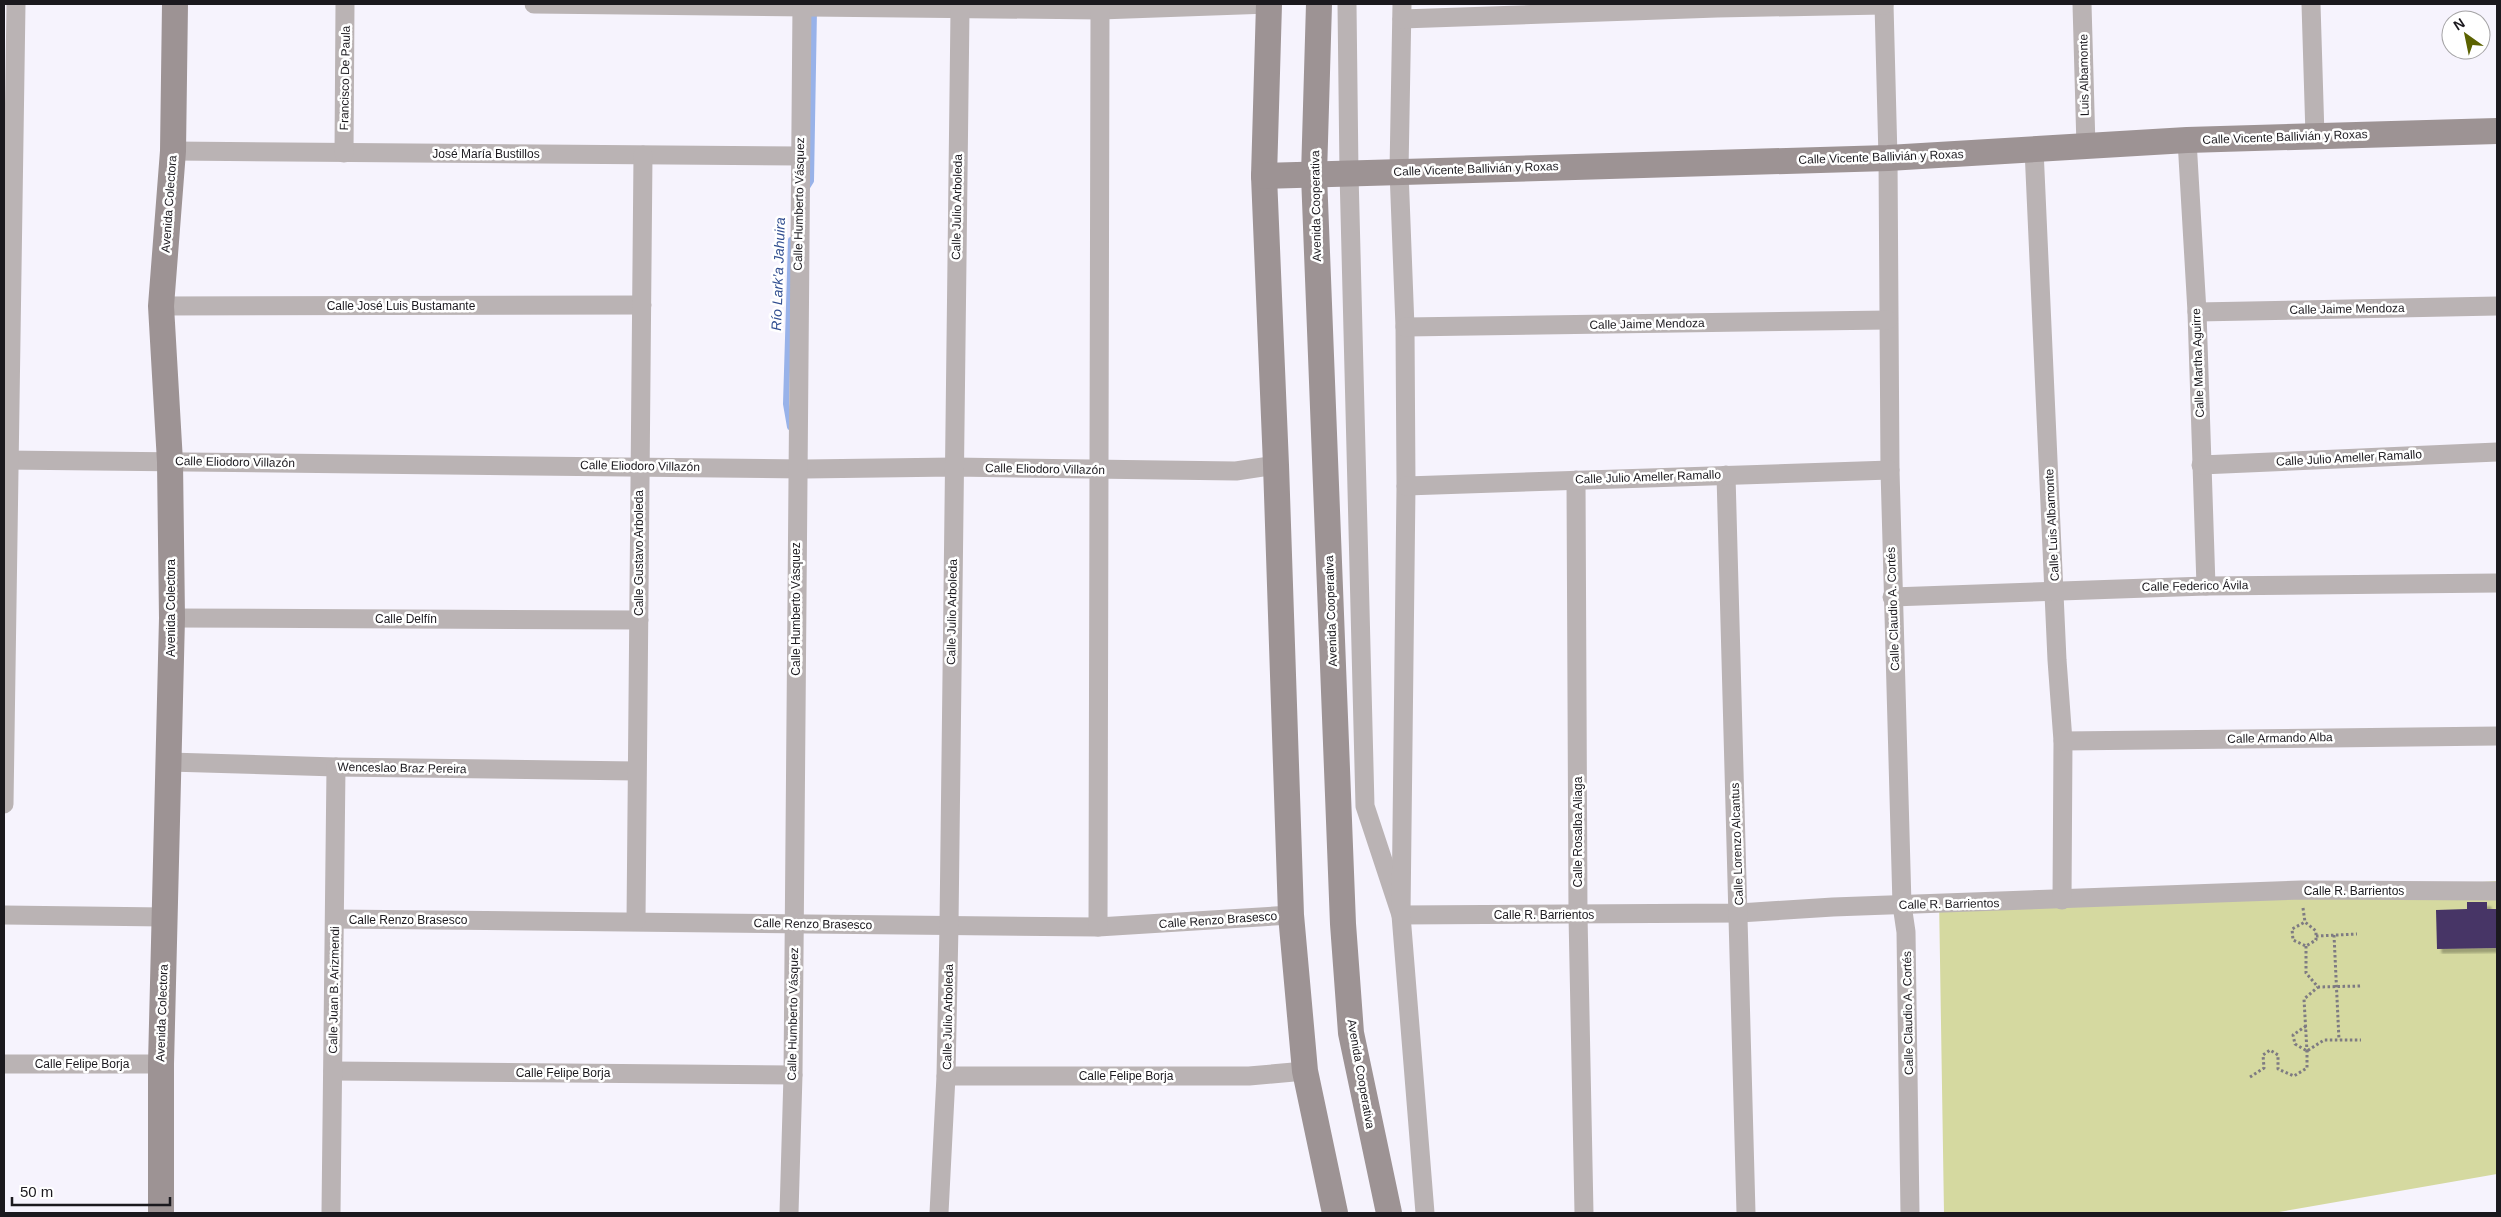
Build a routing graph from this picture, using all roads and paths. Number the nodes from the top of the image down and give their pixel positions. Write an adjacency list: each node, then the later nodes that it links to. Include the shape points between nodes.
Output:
1 (16, 4): 38 (street)
2 (175, 4): 22 (street, Avenida Colectora)
3 (345, 4): 23 (street, Francisco De Paula)
4 (534, 4): 11 (street)
5 (1269, 4): 15 (street); 30 (street)
6 (1319, 4): 29 (street, Avenida Cooperativa)
7 (1347, 4): 28 (street)
8 (1884, 4): 12 (street); 26 (street, Calle Claudio A. Cortés)
9 (2082, 4): 20 (street, Luis Albamonte)
10 (2311, 4): 18 (street)
11 (802, 6): 14 (street); 25 (street, Calle Humberto Vásquez)
12 (1717, 6): 13 (street)
13 (1565, 8): 16 (street)
14 (960, 10): 15 (street); 43 (street, Calle Julio Arboleda)
15 (1100, 10): 45 (street)
16 (1402, 11): 27 (street)
17 (2497, 132): 18 (street, Calle Vicente Ballivián y Roxas)
18 (2315, 136): 19 (street, Calle Vicente Ballivián y Roxas)
19 (2187, 140): 20 (street, Calle Vicente Ballivián y Roxas); 34 (street, Calle Martha Aguirre)
20 (2086, 147): 21 (street, Calle Vicente Ballivián y Roxas)
21 (2034, 149): 26 (street, Calle Vicente Ballivián y Roxas); 52 (street, Calle Luis Albamonte)
22 (173, 151): 23 (street, José María Bustillos); 32 (street, Avenida Colectora)
23 (344, 153): 24 (street, José María Bustillos)
24 (643, 155): 25 (street, José María Bustillos); 31 (street, Calle Gustavo Arboleda)
25 (800, 156): 44 (street, Calle Humberto Vásquez)
26 (1888, 158): 27 (street, Calle Vicente Ballivián y Roxas); 35 (street, Calle Claudio A. Cortés)
27 (1399, 171): 28 (street, Calle Vicente Ballivián y Roxas); 36 (street)
28 (1349, 173): 29 (street, Calle Vicente Ballivián y Roxas); 70 (street, via 1365,806)
29 (1314, 175): 30 (street, Calle Vicente Ballivián y Roxas); 100 (street, Avenida Cooperativa, via 1343,924 1352,1033)
30 (1264, 176): 40 (street)
31 (642, 305): 32 (street, Calle José Luis Bustamante); 42 (street, Calle Gustavo Arboleda)
32 (161, 306): 39 (street, Avenida Colectora)
33 (2497, 306): 34 (street, Calle Jaime Mendoza)
34 (2197, 312): 41 (street, Calle Martha Aguirre)
35 (1888, 320): 36 (street, Calle Jaime Mendoza); 46 (street, Calle Claudio A. Cortés)
36 (1406, 327): 49 (street)
37 (2497, 452): 41 (street, Calle Julio Ameller Ramallo)
38 (6, 460): 39 (street, Calle Eliodoro Villazón); 61 (street)
39 (170, 462): 42 (street, Calle Eliodoro Villazón); 54 (street, Avenida Colectora)
40 (1276, 465): 45 (street, Calle Eliodoro Villazón, via 1236,471); 67 (street)
41 (2201, 465): 51 (street, Calle Martha Aguirre)
42 (640, 466): 44 (street, Calle Eliodoro Villazón); 55 (street, Calle Gustavo Arboleda)
43 (954, 467): 44 (street, Calle Eliodoro Villazón); 45 (street, Calle Eliodoro Villazón); 74 (street, Calle Julio Arboleda)
44 (797, 468): 73 (street, Calle Humberto Vásquez)
45 (1100, 470): 75 (street)
46 (1890, 470): 47 (street, Calle Julio Ameller Ramallo); 53 (street, Calle Claudio A. Cortés)
47 (1726, 475): 48 (street, Calle Julio Ameller Ramallo); 65 (street, Calle Lorenzo Alcantus)
48 (1576, 480): 49 (street, Calle Julio Ameller Ramallo); 68 (street, Calle Rosalba Aliaga)
49 (1406, 486): 70 (street)
50 (2497, 583): 51 (street, Calle Federico Ávila)
51 (2206, 586): 52 (street, Calle Federico Ávila)
52 (2055, 590): 53 (street, Calle Federico Ávila); 57 (street, Calle Luis Albamonte)
53 (1892, 597): 64 (street, Calle Claudio A. Cortés)
54 (172, 618): 55 (street, Calle Delfín); 58 (street, Avenida Colectora)
55 (639, 620): 60 (street, Calle Gustavo Arboleda)
56 (2497, 736): 57 (street, Calle Armando Alba)
57 (2063, 741): 63 (street, Calle Luis Albamonte)
58 (169, 762): 59 (street, Wenceslao Braz Pereira); 69 (street, Avenida Colectora)
59 (336, 767): 60 (street, Wenceslao Braz Pereira); 71 (street, Calle Juan B. Arizmendi)
60 (636, 770): 72 (street, Calle Gustavo Arboleda)
61 (4, 804)
62 (2497, 891): 63 (street, Calle R. Barrientos, via 2301,890)
63 (2062, 900): 64 (street, Calle R. Barrientos)
64 (1902, 905): 65 (street, Calle R. Barrientos); 104 (street, Calle Claudio A. Cortés, via 1906,932)
65 (1739, 913): 68 (street, Calle R. Barrientos); 103 (street, Calle Lorenzo Alcantus)
66 (4, 915): 69 (street)
67 (1291, 915): 75 (street, Calle Renzo Brasesco); 91 (street)
68 (1578, 915): 70 (street, Calle R. Barrientos); 102 (street, Calle Rosalba Aliaga)
69 (165, 916): 88 (street, Avenida Colectora)
70 (1401, 916): 101 (street)
71 (335, 919): 72 (street, Calle Renzo Brasesco); 90 (street, Calle Juan B. Arizmendi)
72 (636, 921): 73 (street, Calle Renzo Brasesco)
73 (794, 924): 74 (street, Calle Renzo Brasesco); 92 (street, Calle Humberto Vásquez)
74 (950, 925): 75 (street, Calle Renzo Brasesco); 93 (street, Calle Julio Arboleda)
75 (1098, 927)
76 (2357, 934): 77 (path)
77 (2334, 935): 78 (path); 82 (path)
78 (2316, 936): 79 (path, via 2316,940); 79 (path, via 2316,931 2305,922 2292,929 2293,940)
79 (2306, 946): 81 (path, via 2306,974)
80 (2361, 986): 82 (path)
81 (2318, 987): 82 (path); 83 (path, via 2304,999)
82 (2337, 987): 84 (path)
83 (2306, 1026): 86 (path); 86 (path, via 2293,1035 2294,1044)
84 (2339, 1040): 85 (path); 86 (path, via 2324,1040)
85 (2361, 1040)
86 (2307, 1052): 89 (path); 94 (path, via 2307,1068 2294,1076 2278,1069 2278,1055 2270,1050 2263,1054 2264,1068)
87 (4, 1064): 88 (street, Calle Felipe Borja)
88 (161, 1064): 95 (street, Avenida Colectora)
89 (2307, 1065)
90 (333, 1071): 92 (street, Calle Felipe Borja); 96 (street, Calle Juan B. Arizmendi)
91 (1305, 1071): 93 (street, Calle Felipe Borja, via 1249,1076); 99 (street)
92 (793, 1075): 97 (street, Calle Humberto Vásquez)
93 (946, 1076): 98 (street, Calle Julio Arboleda)
94 (2250, 1078)
95 (161, 1213)
96 (331, 1213)
97 (789, 1213)
98 (939, 1213)
99 (1335, 1213)
100 (1389, 1213)
101 (1425, 1213)
102 (1584, 1213)
103 (1746, 1213)
104 (1910, 1213)

